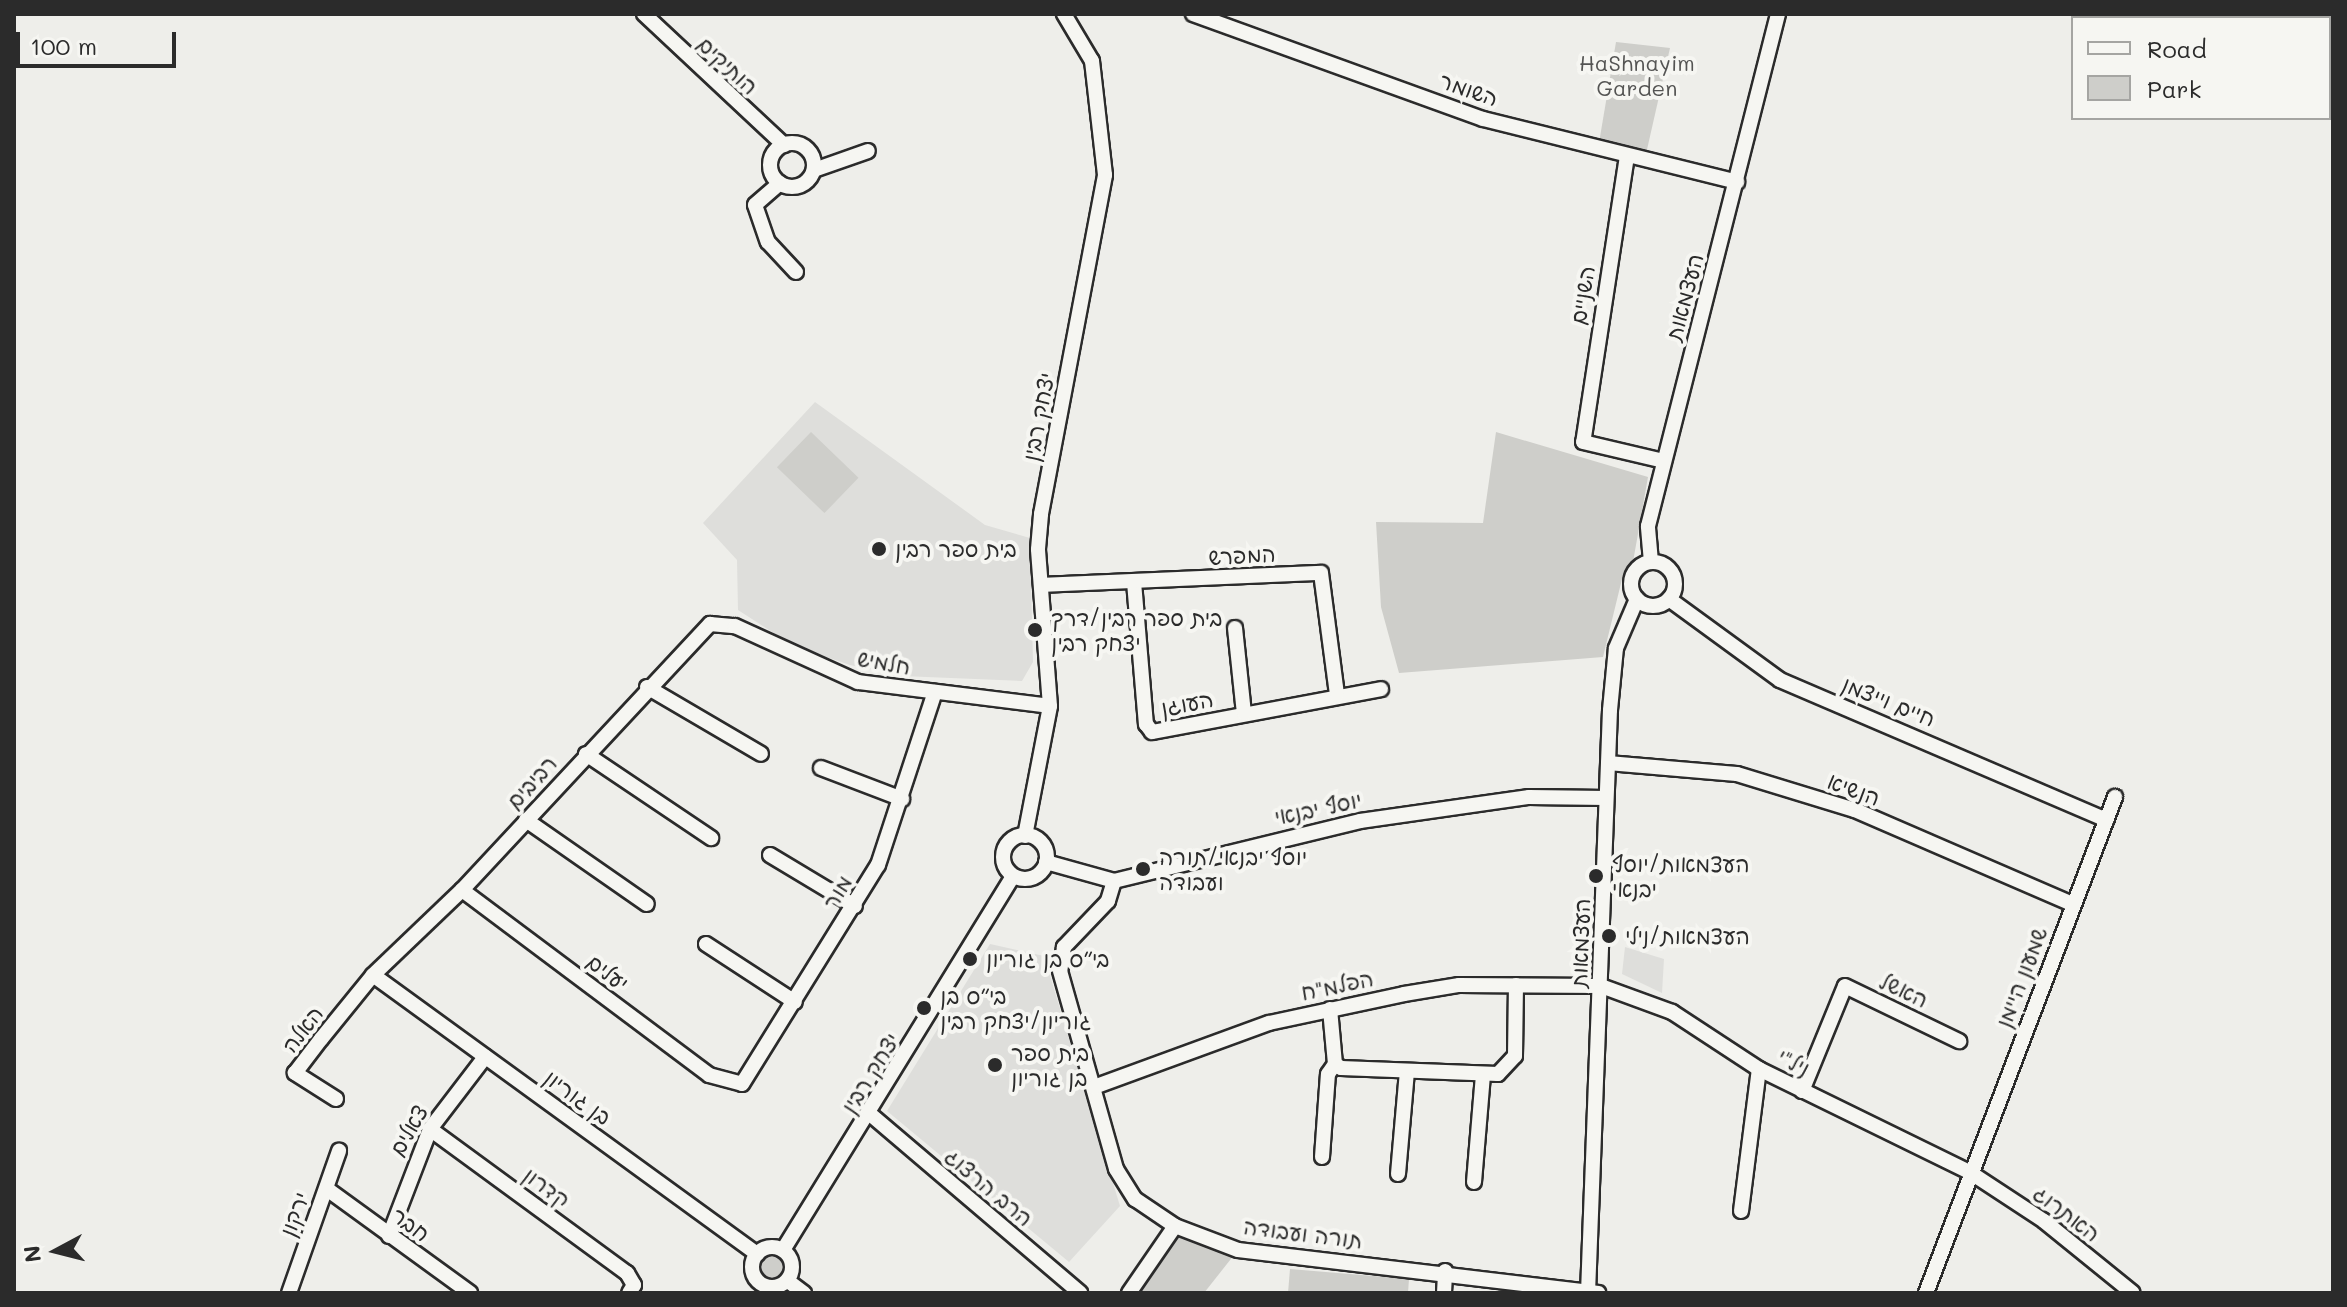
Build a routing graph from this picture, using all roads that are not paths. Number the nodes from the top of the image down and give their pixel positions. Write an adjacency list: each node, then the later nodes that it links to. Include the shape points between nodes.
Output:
1 (644, 14): 5 (street, הותיקים)
2 (1064, 14): 15 (street, יצחק רבין, via 1092,61 1105,175 1041,514)
3 (1193, 14): 7 (street, השומר, via 1483,119)
4 (1778, 14): 9 (street, העצמאות)
5 (784, 145): 8 (street, via 809,151); 10 (street, via 770,166)
6 (868, 151): 8 (street)
7 (1627, 156): 9 (street, השומר); 12 (street, השניים, via 1583,442)
8 (814, 170): 10 (street, via 800,186)
9 (1737, 182): 12 (street, העצמאות)
10 (780, 183): 11 (street, via 755,205 768,242)
11 (796, 272)
12 (1664, 461): 13 (street, העצמאות, via 1646,538)
13 (1651, 562): 16 (street, via 1634,573); 17 (street, via 1672,574)
14 (1134, 582): 15 (street, המפרש); 23 (street, המפרש, via 1321,573); 25 (street, העוגן, via 1146,724 1152,732)
15 (1041, 585): 24 (street, יצחק רבין)
16 (1637, 599): 17 (street, via 1657,606); 28 (street, העצמאות, via 1614,663)
17 (1669, 599): 34 (street, חיים וייצמן, via 1780,680)
18 (722, 624): 20 (street, רביבים, via 701,630); 22 (street, חלמיש, via 835,675)
19 (1235, 628): 25 (street)
20 (647, 687): 26 (street, רביבים); 27 (street)
21 (1381, 689): 23 (street, העוגן)
22 (935, 692): 24 (street, חלמיש); 32 (street, מור)
23 (1337, 695): 25 (street, העוגן)
24 (1050, 706): 35 (street, יצחק רבין)
25 (1244, 714)
26 (586, 754): 33 (street, רביבים); 36 (street)
27 (761, 754)
28 (1608, 763): 31 (street, העצמאות); 43 (street, הנשיא, via 1737,774 1855,810)
29 (821, 768): 32 (street)
30 (2115, 797): 34 (street, שמעון היימן)
31 (1606, 798): 40 (street, יוסף יבנאי, via 1529,797 1360,821); 48 (street, העצמאות)
32 (902, 799): 44 (street, מור, via 878,865)
33 (526, 820): 41 (street, רביבים); 42 (street)
34 (2106, 820): 43 (street, שמעון היימן)
35 (1025, 836): 38 (street, via 1042,843); 39 (street, via 1010,841 1003,855)
36 (711, 838)
37 (770, 855): 44 (street)
38 (1046, 862): 39 (street, via 1033,878); 40 (street, יוסף יבנאי)
39 (1013, 876): 61 (street, יצחק רבין)
40 (1114, 881): 58 (street, תורה ועבודה, via 1108,901 1060,960)
41 (462, 890): 46 (street, רביבים); 57 (street, יעלים)
42 (647, 904)
43 (2072, 904): 65 (street, שמעון היימן)
44 (855, 906): 49 (street, מור)
45 (706, 944): 49 (street)
46 (373, 975): 52 (street, בן גוריון); 60 (street, האלה, via 295,1073)
47 (1516, 985): 48 (street, הפלמ"ח); 50 (street, הפלמ"ח, via 1459,985); 56 (street, via 1512,1065)
48 (1601, 986): 54 (street, ניל"י, via 1672,1012); 78 (street, העצמאות)
49 (795, 1002): 57 (street, מור, via 750,1075)
50 (1330, 1009): 53 (street); 58 (street, הפלמ"ח, via 1198,1046)
51 (1959, 1041): 59 (street, האשל, via 1845,986)
52 (485, 1057): 62 (street, צאלים); 73 (street, בן גוריון)
53 (1335, 1064): 55 (street); 64 (street, via 1328,1074)
54 (1759, 1069): 59 (street, ניל"י); 69 (street)
55 (1407, 1071): 56 (street); 66 (street)
56 (1483, 1075): 67 (street)
57 (730, 1085)
58 (1094, 1087): 70 (street, תורה ועבודה, via 1123,1185)
59 (1802, 1091): 65 (street, ניל"י)
60 (336, 1099)
61 (870, 1114): 72 (street, יצחק רבין); 82 (street, הרב הרצוג)
62 (430, 1129): 71 (street, צאלים); 76 (street, קדרון, via 627,1273)
63 (339, 1151): 68 (street, ירקון)
64 (1322, 1157)
65 (1971, 1173): 85 (street, שמעון היימן); 86 (street, האתרוג, via 2044,1221)
66 (1398, 1174)
67 (1474, 1182)
68 (327, 1189): 71 (street, חבר); 79 (street, ירקון)
69 (1741, 1211)
70 (1175, 1226): 74 (street, תורה ועבודה, via 1238,1250); 83 (street)
71 (389, 1236): 80 (street, חבר)
72 (783, 1250): 73 (street, via 769,1247); 75 (street, via 793,1268)
73 (757, 1254): 77 (street, via 753,1275)
74 (1445, 1271): 78 (street, תורה ועבודה); 84 (street)
75 (788, 1281): 77 (street); 81 (street)
76 (632, 1289)
77 (760, 1289)
78 (1592, 1292)
79 (289, 1293)
80 (470, 1293)
81 (804, 1293)
82 (1080, 1293)
83 (1129, 1293)
84 (1444, 1293)
85 (1926, 1293)
86 (2133, 1293)

